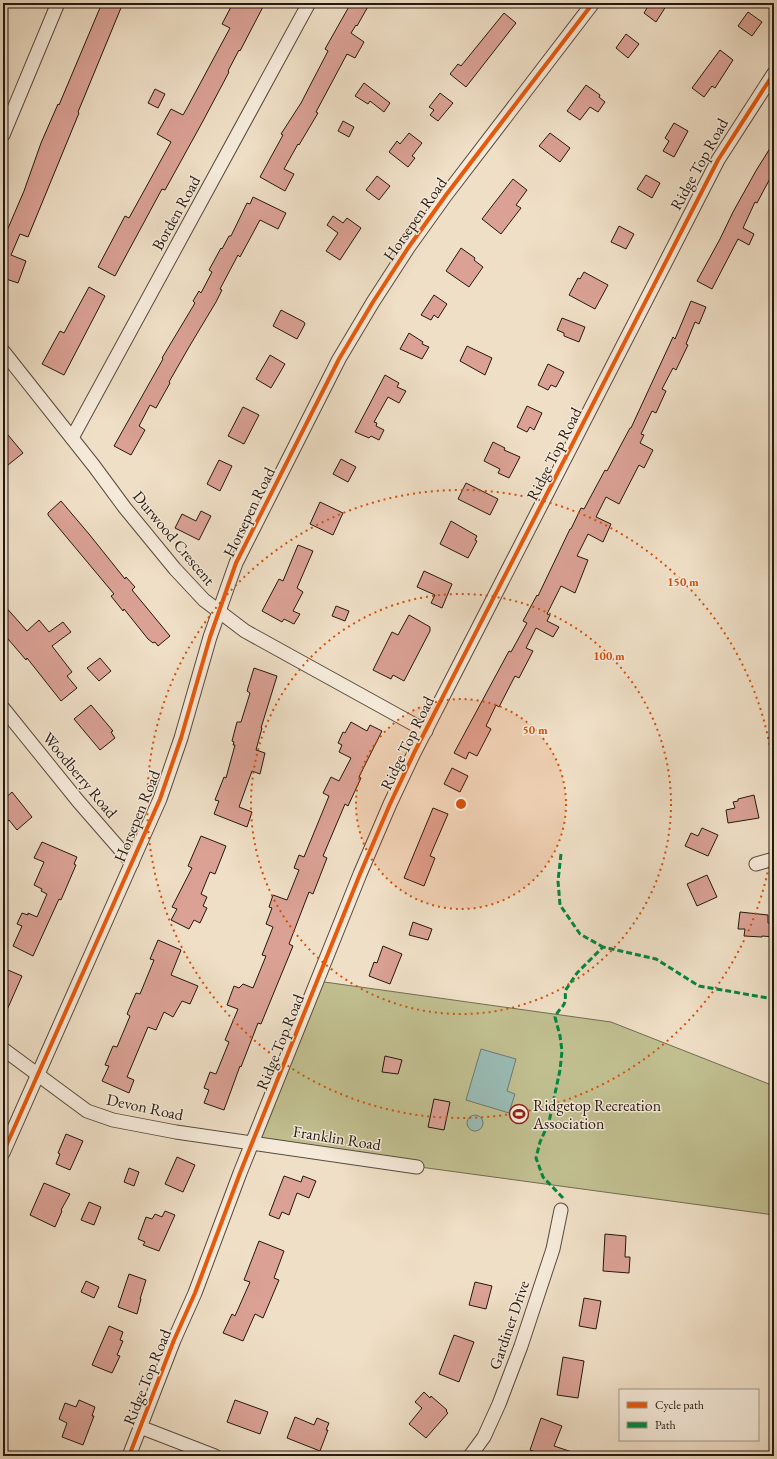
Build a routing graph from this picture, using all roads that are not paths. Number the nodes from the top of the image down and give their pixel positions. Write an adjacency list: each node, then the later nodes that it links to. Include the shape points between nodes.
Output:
1 (58, 3): 5 (street)
2 (309, 3): 7 (street, Borden Road)
3 (593, 3): 8 (street, Horsepen Road, via 446,195 373,302 339,359 240,556)
4 (774, 73): 10 (street, Ridge Top Road, via 718,160)
5 (3, 134)
6 (3, 351): 7 (street, Durwood Crescent)
7 (72, 438): 8 (street, Durwood Crescent, via 175,569 204,600)
8 (219, 611): 10 (street, Durwood Crescent, via 245,630); 12 (street, Horsepen Road, via 181,738 160,798)
9 (3, 708): 12 (street, Woodberry Road)
10 (426, 731): 16 (street, Ridge Top Road, via 390,804 360,874)
11 (774, 859): 13 (street)
12 (132, 863): 15 (street, Horsepen Road)
13 (756, 864)
14 (3, 1049): 15 (street, Devon Road)
15 (38, 1074): 16 (street, Devon Road, via 88,1111 113,1120); 17 (street, Horsepen Road)
16 (252, 1143): 18 (street, Franklin Road); 20 (street, Ridge Top Road)
17 (3, 1153)
18 (417, 1167)
19 (561, 1210): 21 (street, Gardiner Drive, via 553,1249 521,1346 500,1404)
20 (140, 1427): 22 (street, Ridge Top Road); 23 (street)
21 (474, 1451)
22 (129, 1456)
23 (215, 1456)

